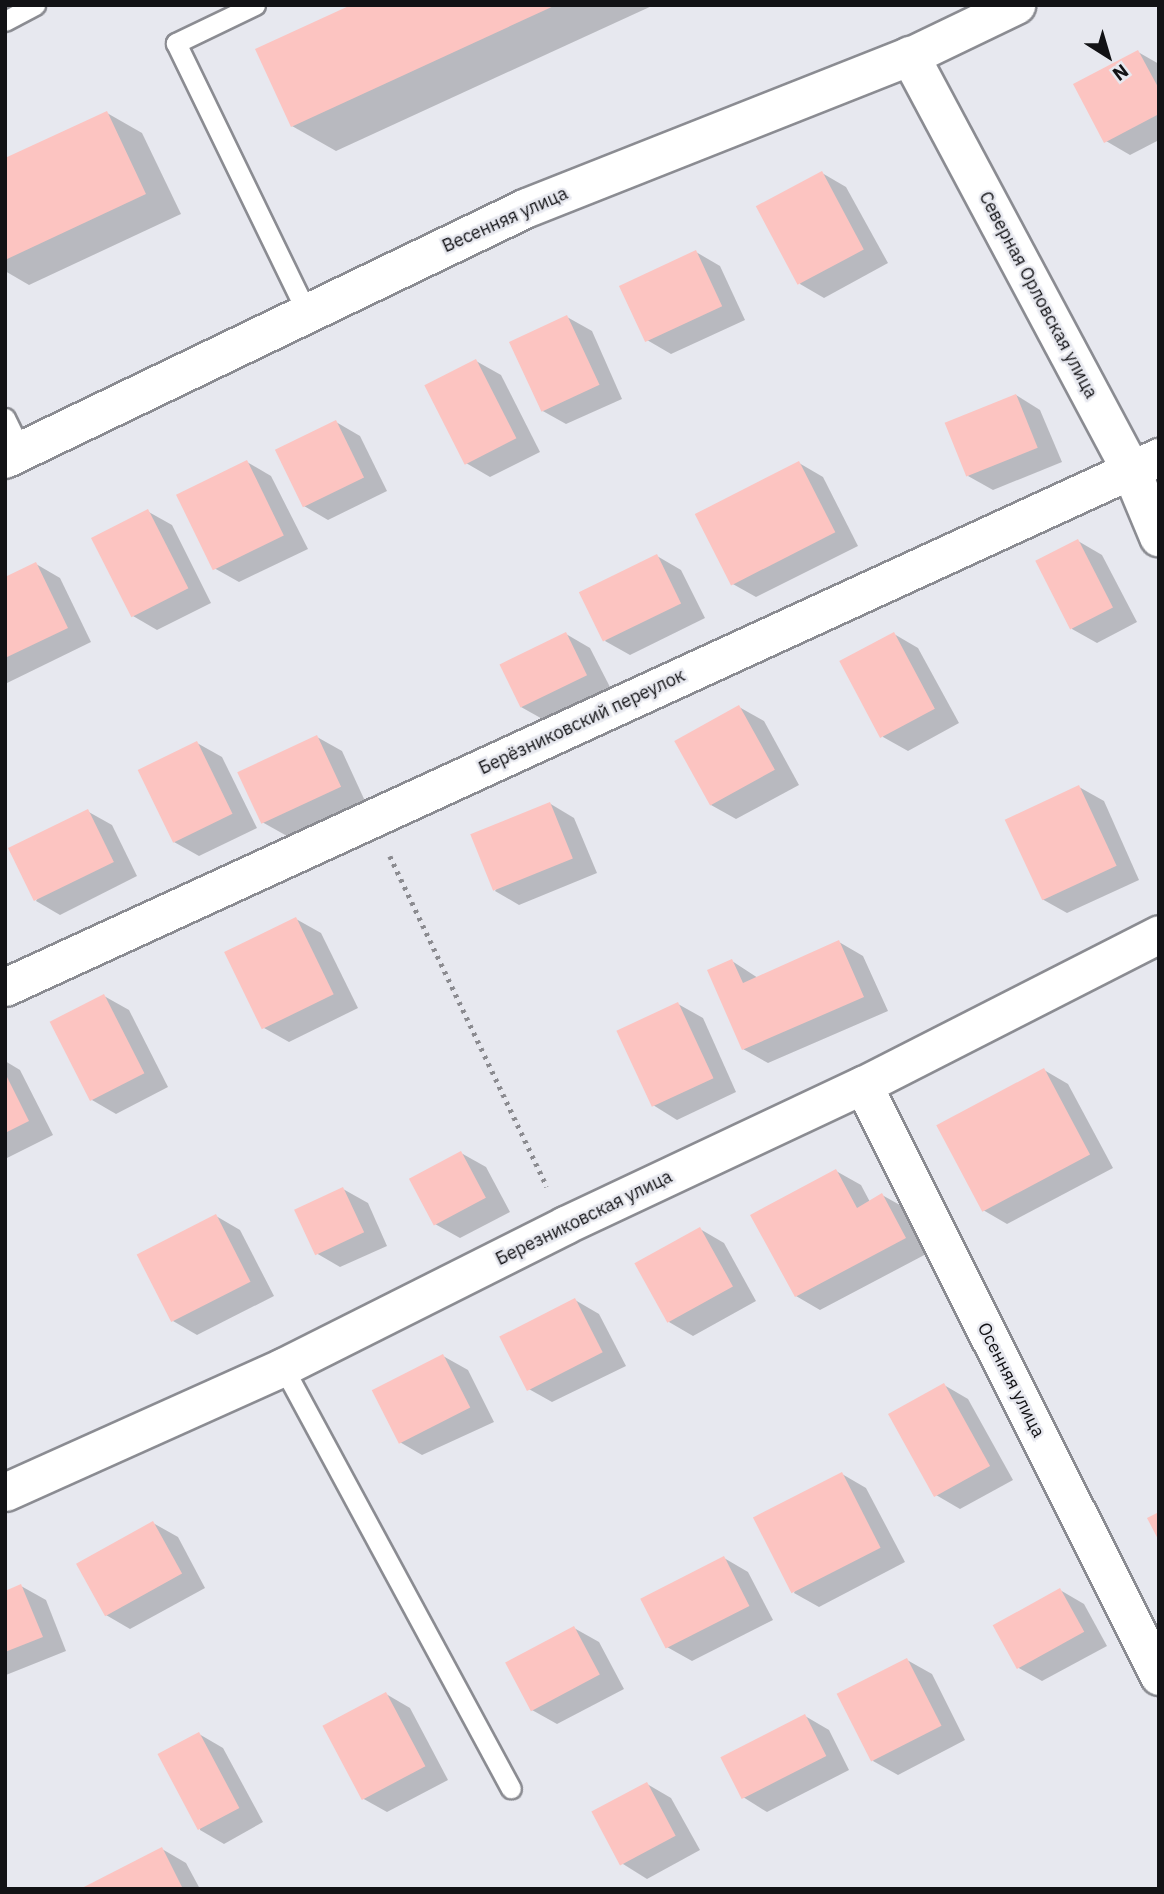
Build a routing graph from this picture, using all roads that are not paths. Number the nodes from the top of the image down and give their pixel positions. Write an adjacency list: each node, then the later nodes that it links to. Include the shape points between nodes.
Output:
1 (35, 5): 4 (lane)
2 (255, 5): 6 (lane, via 176,43)
3 (1007, 7): 5 (street, Весенняя улица)
4 (5, 21)
5 (910, 56): 6 (street, Весенняя улица, via 527,208); 8 (street, Северная Орловская улица)
6 (307, 313): 7 (street, Весенняя улица)
7 (11, 442)
8 (1145, 464): 9 (street, Северная Орловская улица); 11 (street, Берёзниковский переулок)
9 (1159, 537)
10 (1159, 934): 12 (street, Березниковская улица)
11 (5, 988)
12 (863, 1085): 13 (street, Березниковская улица); 15 (street, Осенняя улица)
13 (283, 1367): 14 (street, Березниковская улица); 16 (lane)
14 (5, 1492)
15 (1159, 1675)
16 (511, 1788)

